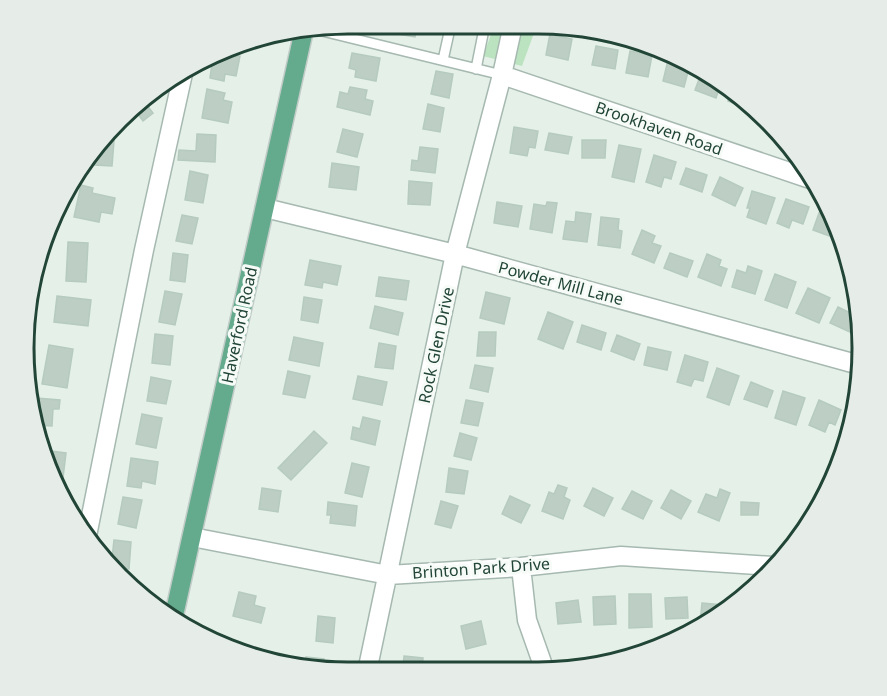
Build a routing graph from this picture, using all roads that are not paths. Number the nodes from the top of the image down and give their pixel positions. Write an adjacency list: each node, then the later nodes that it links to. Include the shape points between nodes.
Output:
1 (340, 34): 6 (lane)
2 (449, 34): 6 (lane)
3 (483, 34): 7 (lane)
4 (511, 34): 8 (street, Rock Glen Drive)
5 (302, 38): 11 (main road, Haverford Road)
6 (443, 60): 7 (lane)
7 (476, 69): 8 (lane)
8 (502, 75): 10 (street, Brookhaven Road); 12 (street, Rock Glen Drive)
9 (181, 83): 14 (street)
10 (801, 176)
11 (264, 208): 12 (street, Powder Mill Lane); 15 (main road, Haverford Road)
12 (455, 254): 13 (street, Powder Mill Lane); 18 (street, Rock Glen Drive)
13 (852, 363)
14 (89, 525)
15 (192, 537): 18 (street, Brinton Park Drive); 19 (main road, Haverford Road)
16 (765, 566): 17 (street, Brinton Park Drive, via 621,556)
17 (521, 567): 18 (street, Brinton Park Drive); 21 (street, via 527,620)
18 (388, 575): 20 (street, Rock Glen Drive)
19 (175, 610)
20 (369, 662)
21 (542, 662)

